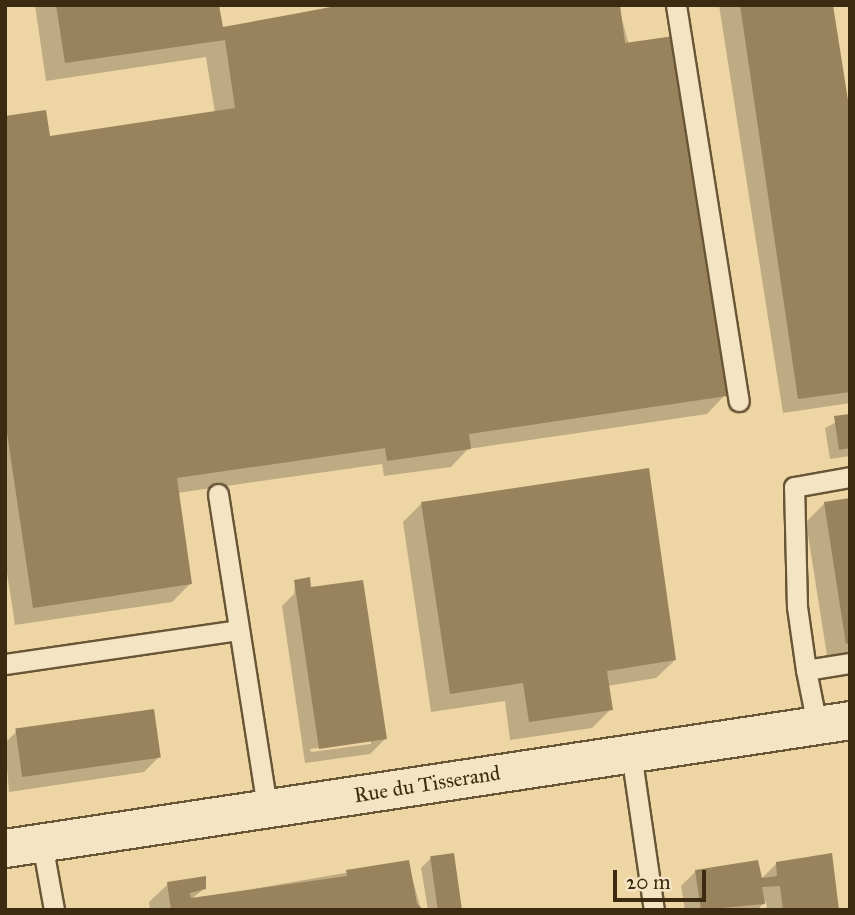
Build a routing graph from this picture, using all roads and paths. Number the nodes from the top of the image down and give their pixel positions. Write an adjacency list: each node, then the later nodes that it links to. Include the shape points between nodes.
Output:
1 (676, 5): 2 (lane)
2 (739, 401)
3 (850, 477): 8 (lane, via 794,486 797,607)
4 (218, 494): 5 (lane)
5 (239, 630): 7 (lane); 11 (lane)
6 (850, 663): 8 (lane)
7 (5, 664)
8 (806, 670): 9 (lane)
9 (833, 722): 10 (street, Rue du Tisserand)
10 (631, 753): 11 (street, Rue du Tisserand); 15 (lane)
11 (267, 808): 12 (street, Rue du Tisserand)
12 (42, 843): 13 (street, Rue du Tisserand); 14 (lane)
13 (5, 848)
14 (54, 910)
15 (654, 910)

